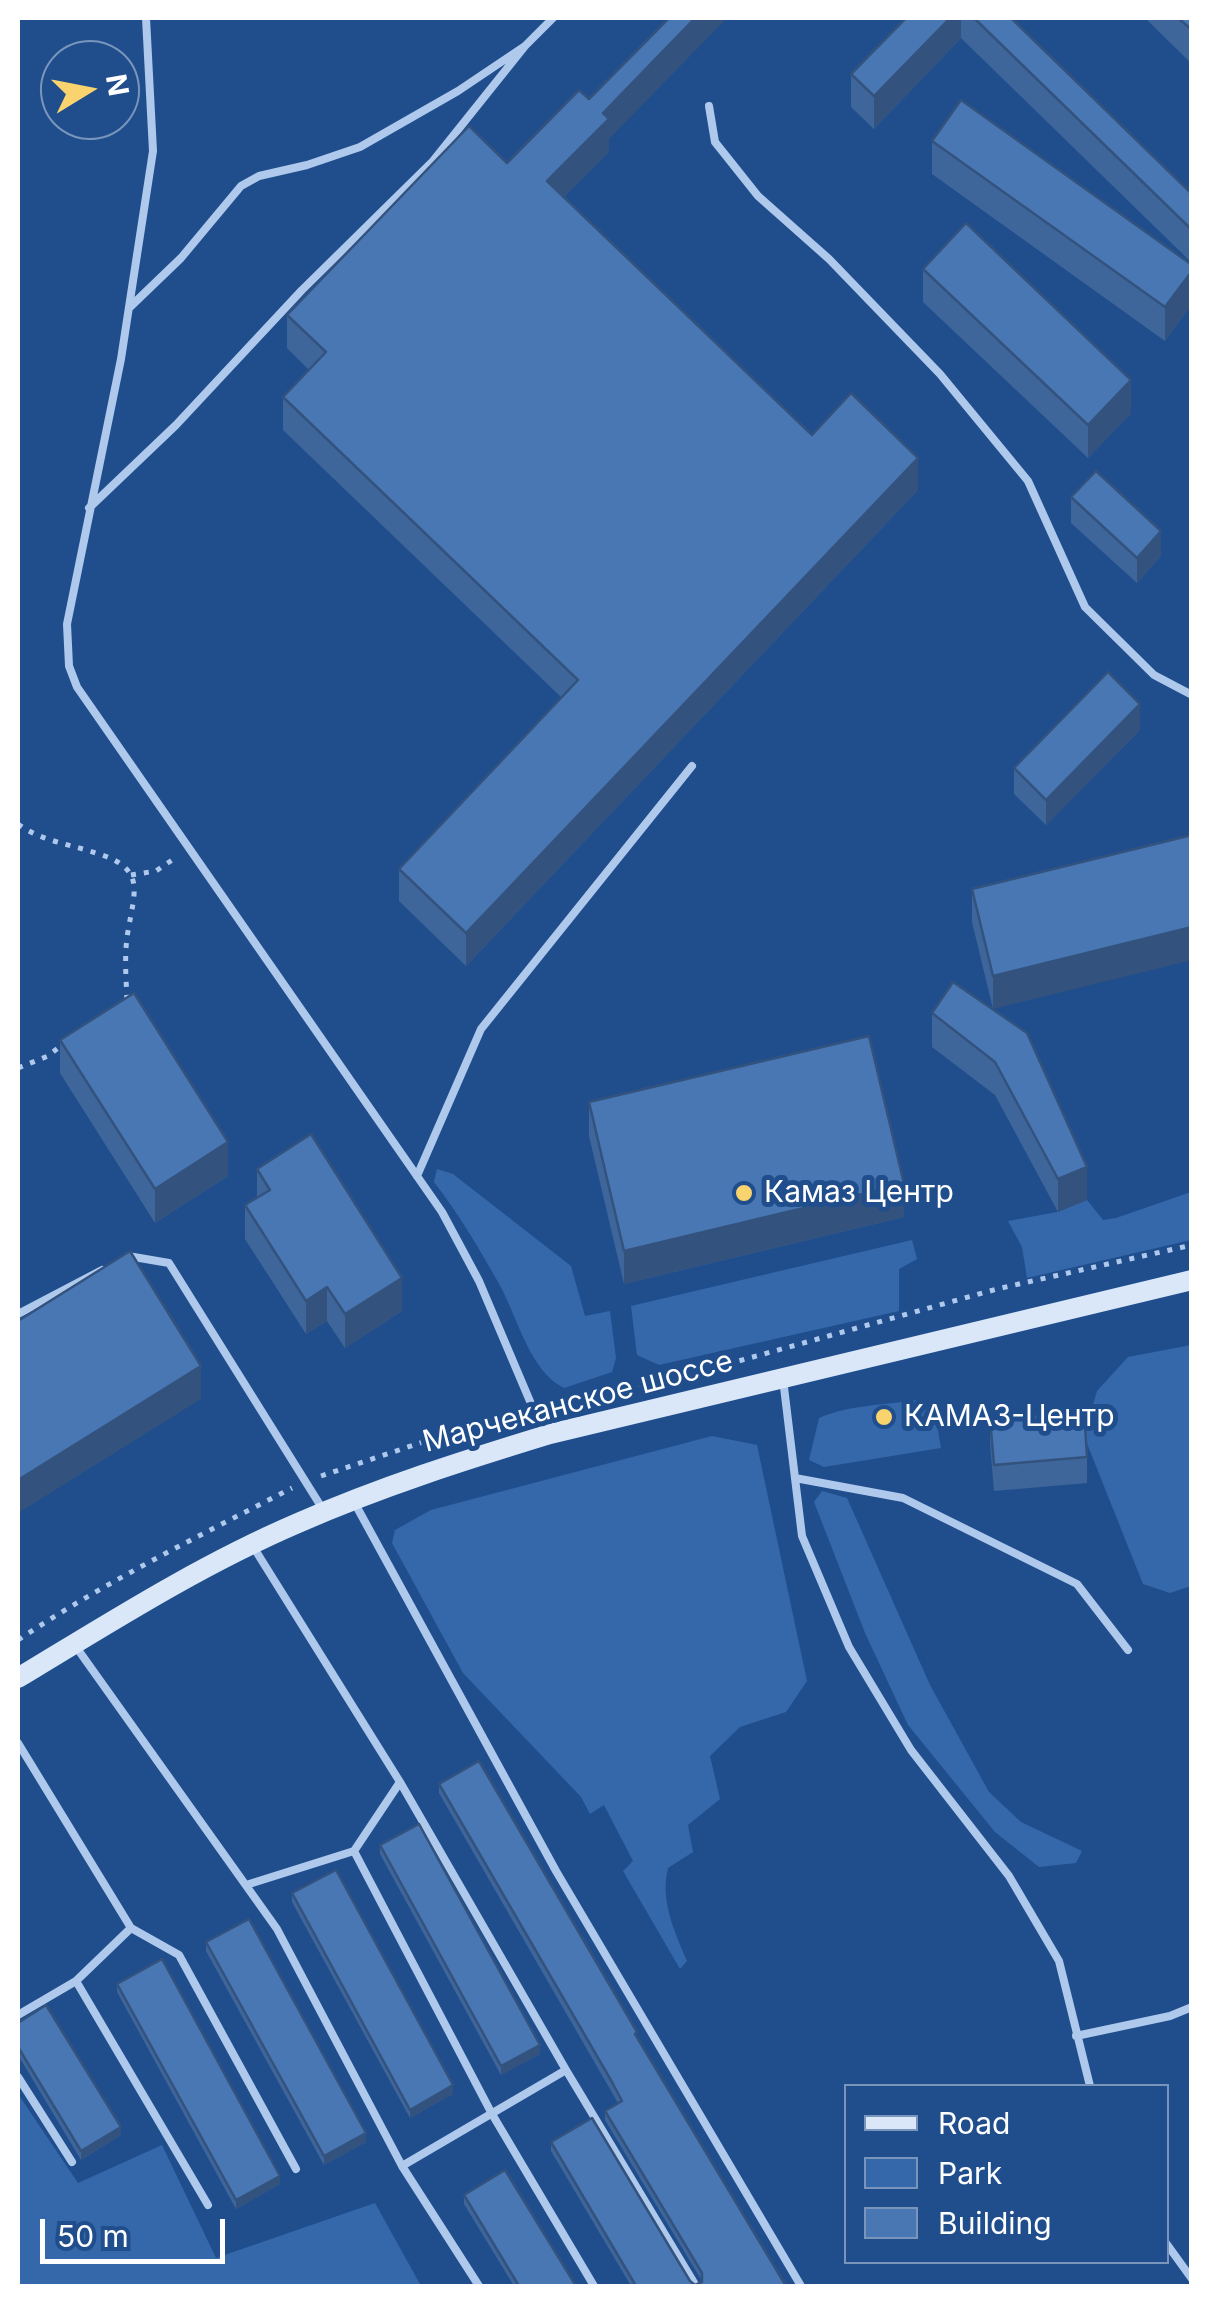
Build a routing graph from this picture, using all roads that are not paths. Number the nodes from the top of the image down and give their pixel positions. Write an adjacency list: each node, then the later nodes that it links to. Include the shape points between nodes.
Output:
1 (146, 18): 5 (lane, via 153,150)
2 (553, 18): 3 (lane)
3 (525, 46): 5 (lane, via 360,146 241,186); 6 (lane, via 434,161)
4 (708, 106): 7 (lane, via 715,142 758,196 830,259 940,374 1028,481 1085,607 1154,675)
5 (129, 308): 6 (lane)
6 (89, 508): 9 (lane, via 67,624 77,687)
7 (1192, 694)
8 (692, 766): 9 (lane, via 480,1028)
9 (416, 1176): 13 (lane, via 479,1280)
10 (1192, 1280): 12 (street, Марчеканское шоссе)
11 (18, 1314): 16 (lane, via 130,1255 169,1264)
12 (784, 1379): 13 (street, Марчеканское шоссе); 14 (lane)
13 (550, 1434): 15 (street, Марчеканское шоссе)
14 (795, 1478): 19 (lane, via 903,1498 1077,1584); 29 (lane, via 802,1536 849,1646 911,1750 1009,1876 1060,1961)
15 (353, 1500): 16 (street, Марчеканское шоссе); 43 (lane, via 556,1870)
16 (325, 1512): 17 (street, Марчеканское шоссе)
17 (252, 1544): 18 (street, Марчеканское шоссе); 22 (lane)
18 (74, 1644): 20 (street, Марчеканское шоссе); 24 (lane)
19 (1128, 1650)
20 (18, 1678)
21 (18, 1743): 25 (lane)
22 (400, 1782): 23 (lane); 30 (lane)
23 (354, 1851): 24 (lane); 33 (lane)
24 (246, 1886): 35 (lane, via 276,1929)
25 (131, 1928): 26 (lane); 36 (lane, via 180,1955)
26 (76, 1981): 28 (lane); 37 (lane)
27 (1192, 2007): 29 (lane)
28 (18, 2015)
29 (1076, 2036): 32 (lane)
30 (566, 2070): 33 (lane); 42 (lane)
31 (18, 2077): 34 (lane)
32 (1089, 2084)
33 (492, 2114): 35 (lane); 41 (lane)
34 (72, 2162)
35 (402, 2166): 40 (lane)
36 (296, 2169)
37 (208, 2204)
38 (1169, 2247): 39 (lane)
39 (1192, 2279)
40 (479, 2286)
41 (594, 2286)
42 (696, 2286)
43 (800, 2286)

